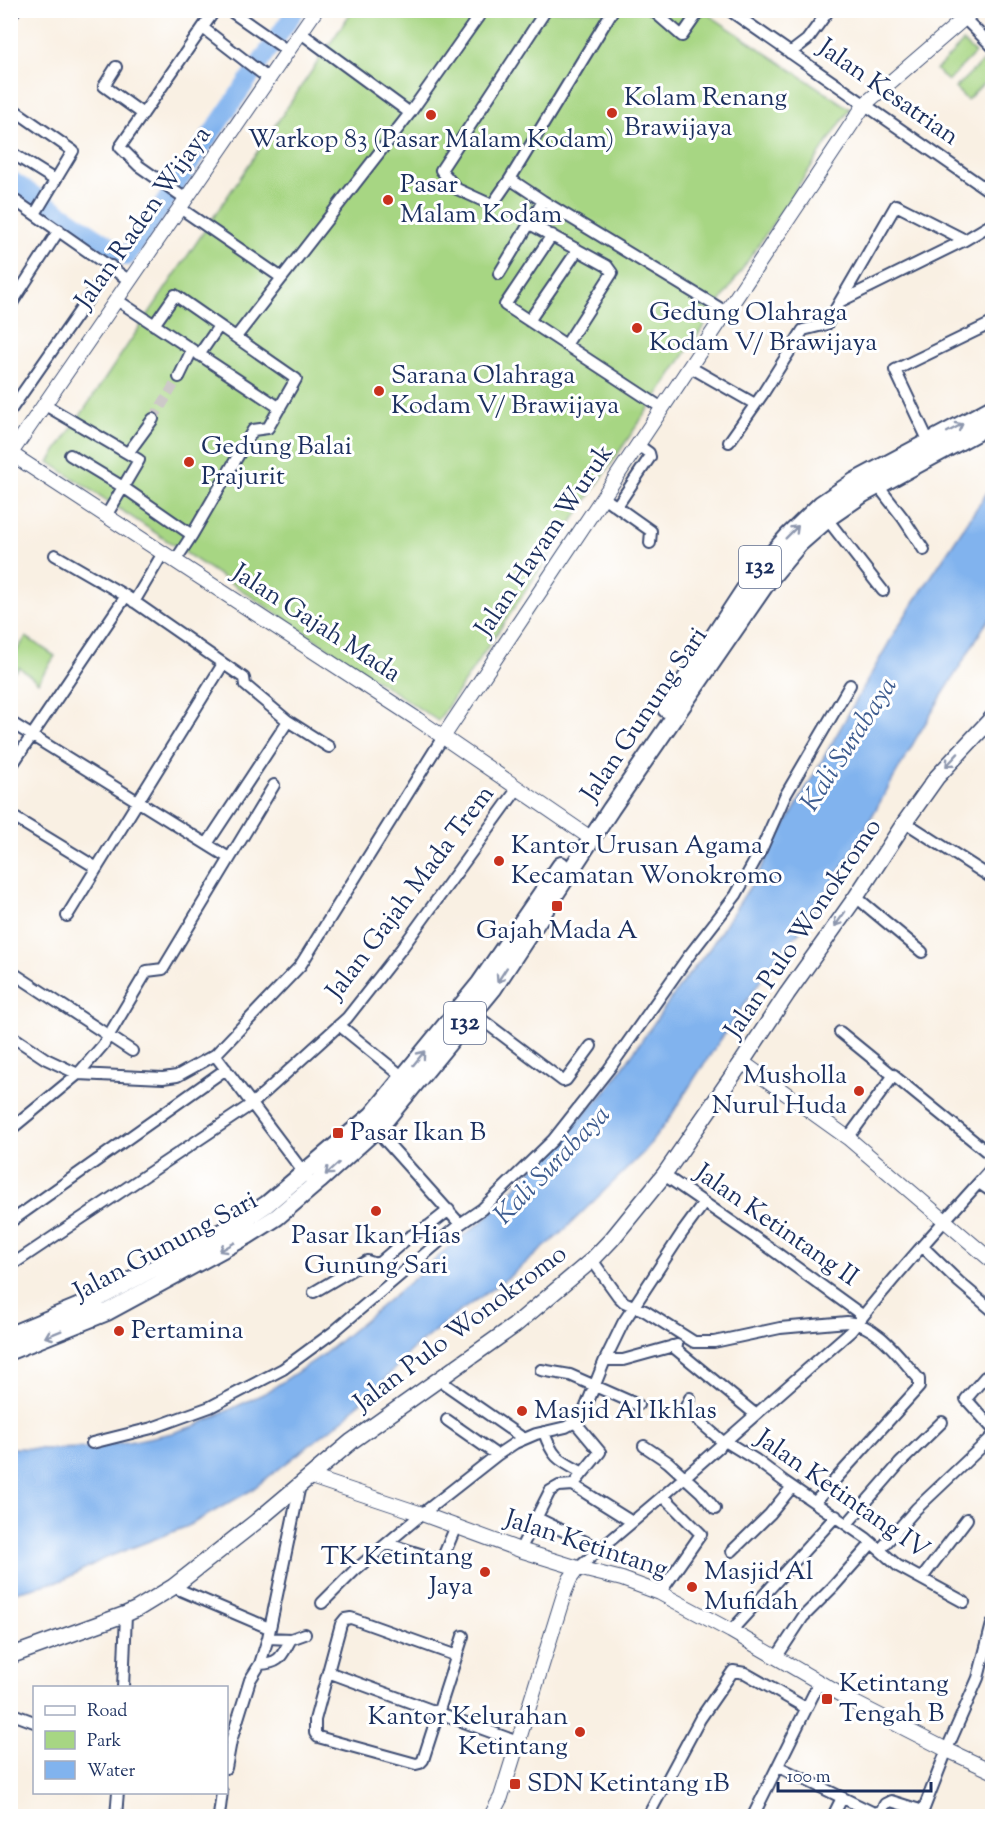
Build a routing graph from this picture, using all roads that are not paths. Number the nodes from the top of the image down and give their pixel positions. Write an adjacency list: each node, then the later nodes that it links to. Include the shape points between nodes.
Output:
1 (15, 10): 13 (street)
2 (215, 10): 14 (street)
3 (229, 10): 17 (street)
4 (316, 10): 15 (street, Jalan Raden Wijaya)
5 (483, 10): 23 (street)
6 (546, 10): 26 (street, via 441,170 457,189 492,205)
7 (613, 10): 26 (street)
8 (652, 10): 9 (street, via 682,36)
9 (700, 10)
10 (729, 10): 18 (street, Jalan Kesatrian)
11 (829, 10): 18 (street, via 807,40)
12 (970, 15): 16 (street); 21 (street, Jalan Hayam Wuruk)
13 (10, 16)
14 (203, 28): 20 (street); 24 (street)
15 (301, 33): 17 (street, Jalan Raden Wijaya); 23 (street)
16 (993, 46)
17 (284, 49): 20 (street, Jalan Raden Wijaya)
18 (790, 53): 21 (street, Jalan Kesatrian)
19 (116, 67): 24 (street, via 104,86)
20 (266, 76): 30 (street, Jalan Raden Wijaya)
21 (865, 105): 28 (street, Jalan Kesatrian); 46 (street, Jalan Hayam Wuruk)
22 (10, 107): 27 (street, via 73,151)
23 (410, 113): 41 (street)
24 (143, 114): 30 (street, via 120,147)
25 (10, 152): 27 (street)
26 (510, 179): 31 (street)
27 (55, 180): 32 (street)
28 (993, 193)
29 (12, 200): 32 (street)
30 (183, 201): 41 (street); 42 (street, Jalan Raden Wijaya)
31 (543, 201): 33 (street); 46 (street)
32 (41, 205): 35 (street)
33 (530, 224): 36 (street); 40 (street)
34 (993, 224): 37 (street)
35 (59, 230): 39 (street); 45 (street)
36 (552, 235): 38 (street); 47 (street, via 505,305)
37 (965, 240): 44 (street); 44 (street, via 896,205)
38 (577, 251): 47 (street); 52 (street, via 607,266 612,273)
39 (111, 266): 42 (street); 61 (street)
40 (499, 274)
41 (282, 278): 51 (street)
42 (130, 281): 43 (street, Jalan Raden Wijaya)
43 (117, 300): 49 (street); 57 (street, Jalan Raden Wijaya)
44 (840, 302): 56 (street, via 827,324 803,330)
45 (10, 306)
46 (726, 312): 54 (street, Jalan Hayam Wuruk)
47 (529, 321): 52 (street)
48 (993, 322): 65 (street, via 895,370)
49 (154, 325): 50 (street, via 175,295); 53 (street)
50 (219, 326): 51 (street); 53 (street)
51 (236, 337): 58 (street, via 296,379)
52 (566, 345): 59 (street)
53 (196, 352): 55 (street); 58 (street)
54 (690, 367): 56 (street); 59 (street, Jalan Hayam Wuruk)
55 (179, 377)
56 (755, 404): 64 (street)
57 (45, 405): 67 (street, Jalan Raden Wijaya); 68 (street)
58 (279, 408): 76 (street, via 268,428 253,430)
59 (662, 408): 66 (street, Jalan Hayam Wuruk)
60 (993, 408): 65 (main road, Jalan Gunung Sari / 132, one-way to 60)
61 (10, 411)
62 (153, 419): 68 (street)
63 (993, 424): 70 (main road, Jalan Gunung Sari / 132)
64 (729, 442)
65 (929, 442): 84 (main road, Jalan Gunung Sari / 132, one-way to 65, via 771,555 821,504 855,481)
66 (638, 445): 72 (street, Jalan Hayam Wuruk); 73 (street, via 650,456)
67 (11, 453): 74 (street, Jalan Gajah Mada)
68 (128, 453): 71 (street, via 139,460)
69 (70, 455): 71 (street)
70 (878, 486): 75 (main road, Jalan Gunung Sari / 132); 78 (street)
71 (123, 487): 74 (street); 76 (street)
72 (603, 497): 73 (street); 91 (street, Jalan Hayam Wuruk)
73 (617, 506): 77 (street, via 651,531)
74 (106, 516): 79 (street, Jalan Gajah Mada)
75 (827, 519): 82 (street); 84 (main road, Jalan Gunung Sari / 132)
76 (192, 535): 81 (street)
77 (650, 543)
78 (924, 550)
79 (163, 553): 81 (street, Jalan Gajah Mada); 83 (street)
80 (55, 555): 83 (street)
81 (175, 561): 91 (street, Jalan Gajah Mada)
82 (883, 591)
83 (130, 599): 85 (street); 90 (street)
84 (743, 605): 99 (main road, Jalan Gunung Sari / 132)
85 (223, 664): 88 (street, via 244,678 244,685); 96 (street)
86 (850, 685): 135 (street, via 785,796 736,895 553,1140 482,1209)
87 (993, 718): 98 (main road, Jalan Pulo Wonokromo, one-way to 98, via 937,777)
88 (288, 721): 92 (street); 100 (street)
89 (10, 722): 90 (street)
90 (33, 736): 93 (street); 96 (street)
91 (443, 737): 95 (street, Jalan Gajah Mada); 115 (street, Jalan Hayam Wuruk, via 300,966)
92 (329, 747)
93 (10, 768)
94 (274, 785): 101 (street)
95 (518, 788): 99 (street, Jalan Gajah Mada); 109 (street, Jalan Gajah Mada Trem, via 402,948)
96 (138, 802): 100 (street); 102 (street)
97 (10, 815): 102 (street)
98 (905, 822): 103 (street); 104 (main road, Jalan Pulo Wonokromo)
99 (588, 836): 108 (main road, Jalan Gunung Sari / 132, one-way to 108, via 493,989); 120 (main road, Jalan Gunung Sari / 132, one-way to 99, via 480,983)
100 (207, 844): 101 (street)
101 (229, 858): 112 (street, via 163,969 147,971)
102 (97, 868): 105 (street)
103 (991, 873)
104 (856, 897): 106 (street); 116 (main road, Jalan Pulo Wonokromo, one-way to 116)
105 (67, 916)
106 (922, 952)
107 (10, 970): 112 (street)
108 (473, 1013): 113 (street, via 563,1081); 123 (main road, Jalan Gunung Sari / 132)
109 (339, 1025): 120 (street, Jalan Gajah Mada Trem); 121 (street, Jalan Gajah Mada Trem)
110 (840, 1032): 119 (street)
111 (10, 1035): 118 (street)
112 (109, 1035): 114 (street); 118 (street)
113 (591, 1046)
114 (132, 1051)
115 (215, 1055): 117 (street); 118 (street, Jalan Hayam Wuruk, via 177,1076 163,1078)
116 (742, 1062): 124 (street); 127 (main road, Jalan Pulo Wonokromo)
117 (226, 1069): 121 (street); 134 (street)
118 (78, 1074): 122 (street)
119 (894, 1075): 124 (street); 125 (street)
120 (403, 1077): 128 (main road, Jalan Gunung Sari / 132)
121 (252, 1104): 128 (street); 139 (street, Jalan Gajah Mada Trem)
122 (10, 1130)
123 (376, 1130): 128 (main road, Jalan Gunung Sari / 132, one-way to 128); 132 (street)
124 (848, 1138): 133 (street)
125 (993, 1156)
126 (993, 1168): 129 (street)
127 (664, 1175): 131 (street, Jalan Ketintang II); 137 (main road, Jalan Pulo Wonokromo)
128 (309, 1179): 144 (main road, Jalan Gunung Sari / 132, via 206,1241 97,1299); 147 (main road, Jalan Gunung Sari / 132, one-way to 147, via 277,1217 214,1255 106,1312)
129 (979, 1183): 130 (street); 133 (street)
130 (993, 1192)
131 (704, 1203): 141 (street); 143 (street, Jalan Ketintang II, via 767,1246)
132 (449, 1210): 135 (street); 140 (street, via 380,1262 368,1261)
133 (946, 1220): 136 (street); 138 (street)
134 (10, 1222)
135 (460, 1224): 164 (street, via 332,1334 275,1374 210,1407 152,1428)
136 (922, 1246): 142 (street); 143 (street)
137 (592, 1260): 141 (street, via 618,1296); 151 (main road, Jalan Pulo Wonokromo, via 514,1326)
138 (993, 1261)
139 (10, 1266)
140 (314, 1292)
141 (633, 1307): 145 (street); 148 (street)
142 (993, 1310)
143 (860, 1319): 145 (street); 155 (street); 173 (street, Jalan Ketintang II, via 920,1384)
144 (10, 1335)
145 (694, 1342): 146 (street)
146 (672, 1346): 148 (street, via 623,1360); 155 (street)
147 (10, 1351)
148 (605, 1360): 152 (street)
149 (541, 1370): 152 (street)
150 (985, 1377): 159 (street, via 966,1399)
151 (439, 1380): 162 (street); 169 (main road, Jalan Pulo Wonokromo, via 352,1441)
152 (596, 1386): 154 (street); 157 (street)
153 (690, 1398): 163 (street, Jalan Ketintang IV, via 685,1409)
154 (638, 1405)
155 (755, 1414): 163 (street)
156 (447, 1420): 166 (street)
157 (575, 1422): 160 (street); 167 (street, via 600,1452)
158 (942, 1422): 180 (street, via 905,1457)
159 (993, 1428)
160 (544, 1432): 162 (street); 167 (street, via 554,1456)
161 (993, 1437): 183 (street)
162 (524, 1439): 166 (street)
163 (724, 1442): 168 (street); 171 (street, Jalan Ketintang IV)
164 (92, 1443)
165 (644, 1446): 168 (street)
166 (497, 1455): 175 (street)
167 (583, 1473): 170 (street)
168 (683, 1477): 172 (street); 174 (street)
169 (305, 1480): 175 (street, Jalan Ketintang); 189 (main road, Jalan Pulo Wonokromo); 196 (street)
170 (573, 1485): 177 (street, via 554,1487); 179 (street)
171 (792, 1487): 173 (street, Jalan Ketintang IV); 186 (street)
172 (663, 1496): 179 (street); 190 (street, via 701,1534)
173 (815, 1502): 176 (street, Jalan Ketintang IV)
174 (715, 1509)
175 (422, 1514): 181 (street, Jalan Ketintang); 182 (street)
176 (836, 1516): 180 (street, Jalan Ketintang IV); 195 (street)
177 (537, 1518): 184 (street); 185 (street)
178 (967, 1519): 188 (street)
179 (632, 1522): 184 (street)
180 (847, 1524): 183 (street, Jalan Ketintang IV)
181 (456, 1526): 182 (street, via 439,1560); 185 (street, Jalan Ketintang)
182 (388, 1544): 192 (street)
183 (876, 1547): 188 (street, Jalan Ketintang IV, via 898,1566); 202 (street, via 803,1617)
184 (600, 1548): 187 (street)
185 (520, 1550): 187 (street, Jalan Ketintang)
186 (732, 1551)
187 (578, 1568): 190 (street, Jalan Ketintang); 211 (street, via 565,1591)
188 (922, 1578): 191 (street, Jalan Ketintang IV)
189 (173, 1587): 193 (main road, Jalan Pulo Wonokromo); 196 (street)
190 (660, 1593): 195 (street, Jalan Ketintang)
191 (964, 1602)
192 (322, 1603)
193 (126, 1614): 200 (main road, Jalan Pulo Wonokromo); 206 (street)
194 (993, 1624): 212 (street, via 978,1678)
195 (731, 1631): 202 (street, Jalan Ketintang)
196 (268, 1633): 199 (street); 203 (street)
197 (305, 1634): 199 (street)
198 (464, 1636): 201 (street)
199 (291, 1640): 203 (street, via 276,1662)
200 (10, 1656)
201 (457, 1656): 204 (street, via 351,1618 341,1624); 208 (street)
202 (776, 1658): 205 (street, Jalan Ketintang)
203 (260, 1664): 213 (street, via 250,1680)
204 (328, 1672): 208 (street); 208 (street, via 315,1720 318,1737 416,1764 420,1763)
205 (819, 1683): 207 (street); 212 (street, Jalan Ketintang)
206 (123, 1686)
207 (807, 1708): 214 (street); 223 (street, via 745,1673 733,1671 700,1719)
208 (439, 1711): 211 (street)
209 (10, 1713): 210 (street)
210 (33, 1722)
211 (518, 1742): 222 (street)
212 (947, 1750): 215 (street, Jalan Ketintang); 219 (street)
213 (228, 1757)
214 (779, 1767): 218 (street); 224 (street)
215 (993, 1771)
216 (118, 1794): 220 (street)
217 (222, 1794): 221 (street)
218 (842, 1798): 219 (street, via 874,1813 891,1802); 225 (street)
219 (922, 1814)
220 (116, 1816)
221 (219, 1816)
222 (491, 1816)
223 (648, 1816)
224 (753, 1816)
225 (832, 1816)

